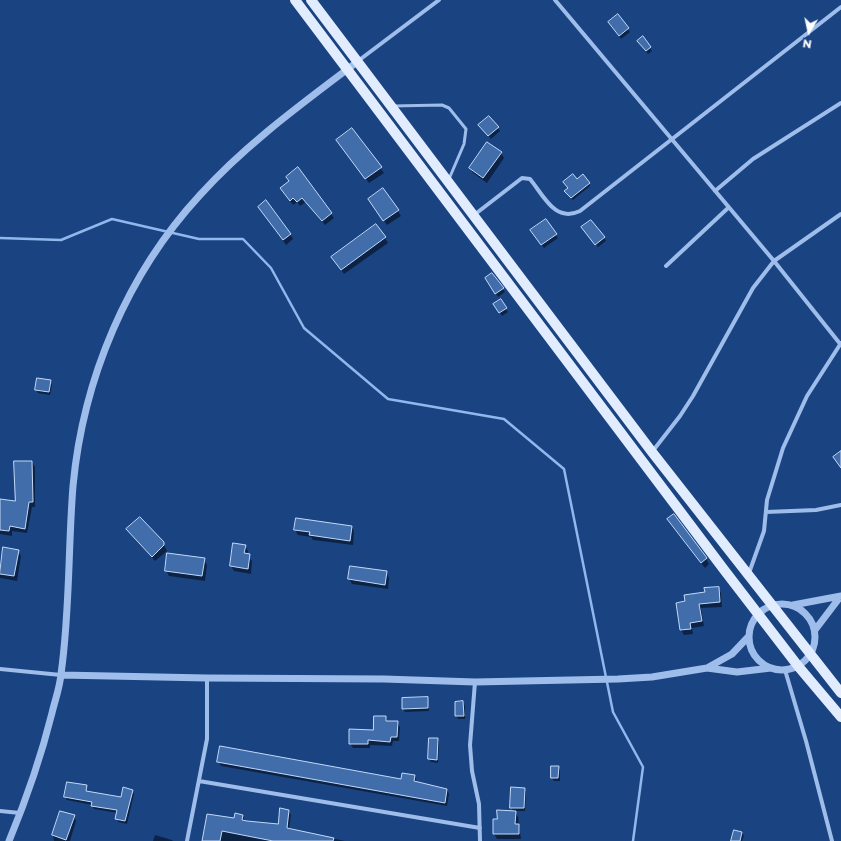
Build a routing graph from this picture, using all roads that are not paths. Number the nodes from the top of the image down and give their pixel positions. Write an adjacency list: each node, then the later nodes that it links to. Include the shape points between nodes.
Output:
1 (295, 0): 7 (main road)
2 (311, 0): 6 (main road)
3 (438, 0): 6 (street)
4 (555, 0): 10 (street)
5 (841, 7): 10 (street)
6 (358, 62): 7 (street); 9 (main road)
7 (347, 70): 26 (main road); 35 (street, via 257,140 201,193 152,254 128,298 93,384 80,440 73,486)
8 (841, 103): 12 (street, via 753,159)
9 (390, 106): 11 (main road); 11 (lane, via 442,105 449,108 466,129 464,144)
10 (672, 140): 12 (street); 15 (street, via 573,214 566,216 557,213 526,177)
11 (447, 182): 15 (main road)
12 (715, 191): 13 (street)
13 (728, 208): 16 (street); 17 (street)
14 (841, 214): 16 (street)
15 (473, 216): 19 (main road)
16 (774, 261): 18 (street); 19 (street, via 754,288 693,396)
17 (666, 266)
18 (841, 344): 21 (street, via 807,396 783,448 767,500)
19 (652, 452): 22 (main road)
20 (841, 504): 21 (street, via 816,510)
21 (766, 512): 22 (street, via 764,530)
22 (749, 575): 24 (main road)
23 (841, 597): 25 (street); 27 (street)
24 (771, 605): 25 (street); 26 (street); 29 (main road)
25 (793, 605): 27 (street, via 805,612)
26 (758, 614): 28 (street, via 752,622); 30 (main road)
27 (815, 630): 29 (street, via 815,644)
28 (749, 636): 31 (street, via 732,654); 32 (street, via 754,656)
29 (810, 655): 30 (street); 38 (main road)
30 (798, 666): 34 (street); 39 (main road)
31 (707, 668): 32 (street, via 737,672); 37 (street, via 652,677)
32 (771, 668): 34 (street)
33 (0, 669): 35 (street)
34 (785, 670): 47 (street)
35 (61, 675): 36 (street); 42 (street, via 47,732)
36 (206, 678): 37 (street); 40 (street, via 207,739)
37 (475, 682): 43 (street, via 470,745)
38 (841, 693)
39 (841, 717)
40 (199, 781): 43 (street); 45 (street)
41 (0, 810): 42 (street)
42 (21, 814): 44 (street)
43 (480, 828): 46 (street)
44 (10, 841)
45 (187, 841)
46 (480, 841)
47 (832, 841)

